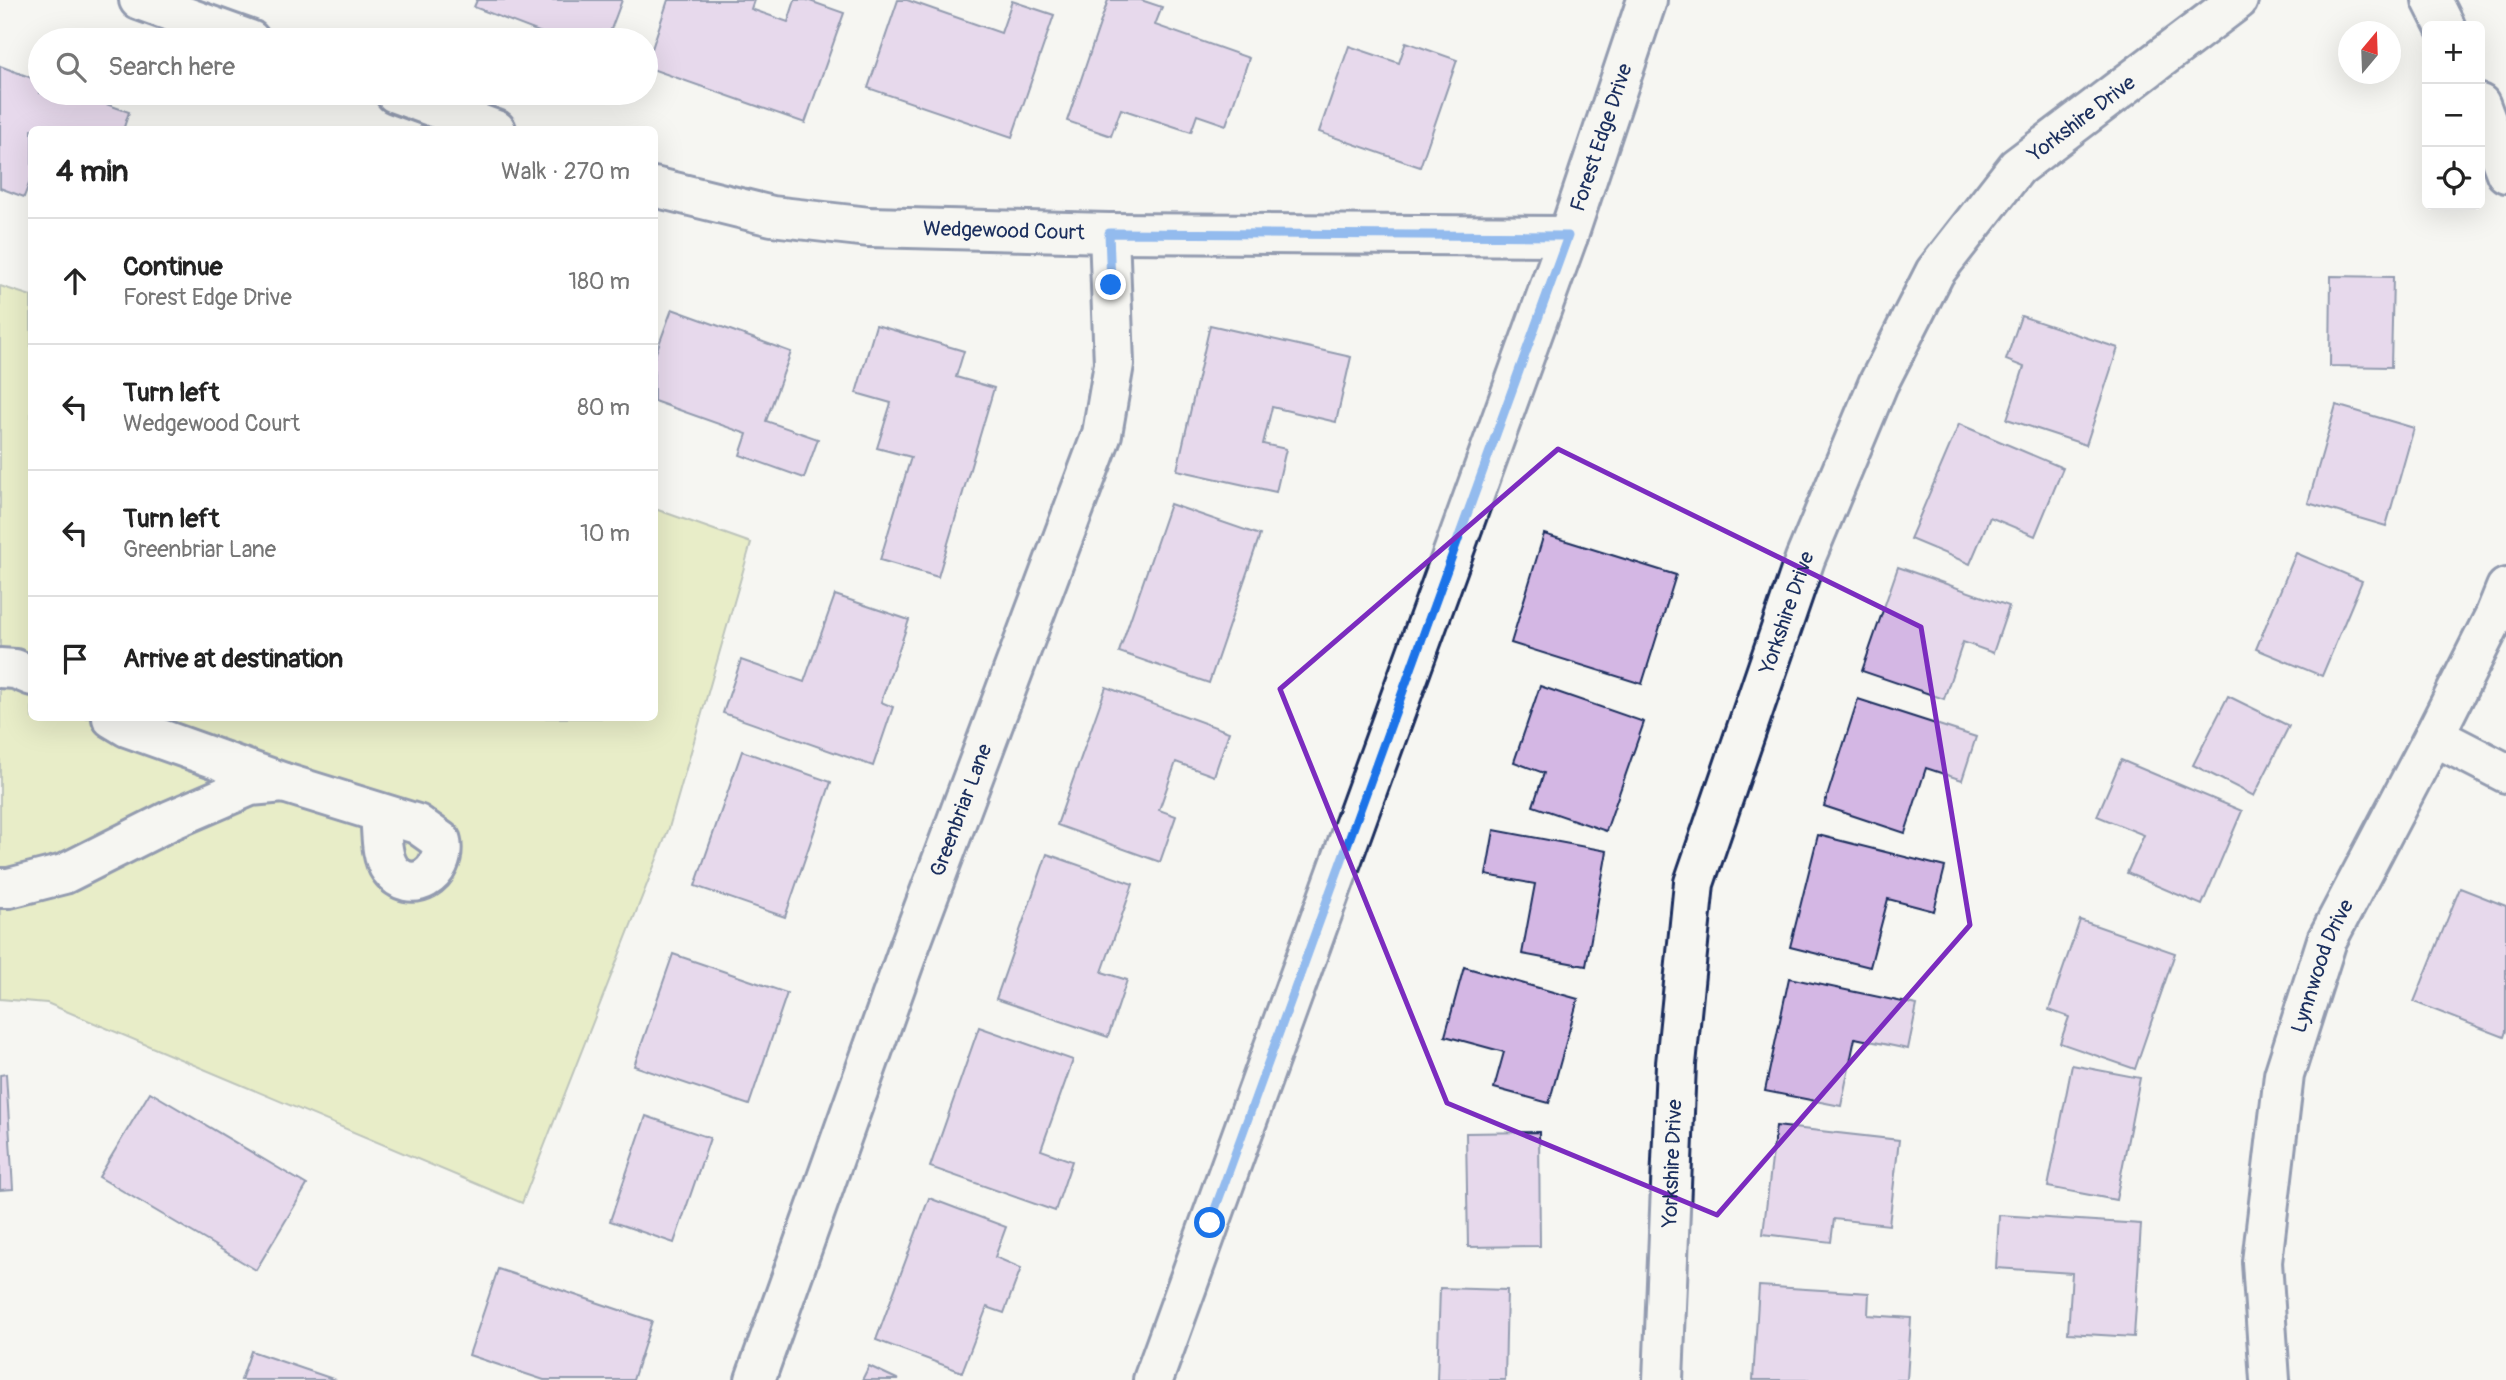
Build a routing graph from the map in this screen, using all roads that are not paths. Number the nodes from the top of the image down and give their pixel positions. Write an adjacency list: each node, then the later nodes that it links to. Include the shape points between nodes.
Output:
1 (139, 0): 6 (street)
2 (1647, 0): 13 (street, Forest Edge Drive)
3 (2238, 0): 25 (street, Yorkshire Drive, via 2017,167 2000,188 1935,272 1878,384 1810,546 1694,883 1676,1064)
4 (2432, 0): 5 (street)
5 (2442, 21)
6 (217, 28)
7 (428, 105): 9 (street)
8 (2485, 117): 10 (street)
9 (485, 126)
10 (2506, 173)
11 (658, 188): 12 (street, Wedgewood Court, via 772,216 869,227)
12 (1109, 233): 13 (street, Wedgewood Court); 23 (street, Greenbriar Lane, via 1114,363 1102,434 914,935)
13 (1568, 236): 24 (street, Forest Edge Drive)
14 (2506, 588): 18 (street, Lynnwood Drive)
15 (0, 668): 16 (street)
16 (28, 674)
17 (117, 721): 20 (street)
18 (2434, 736): 19 (street); 26 (street, Lynnwood Drive, via 2327,940 2284,1075 2262,1262)
19 (2506, 773)
20 (284, 783): 21 (street); 22 (street, via 250,786 64,874)
21 (380, 814)
22 (0, 888)
23 (755, 1380)
24 (1153, 1380)
25 (1663, 1380)
26 (2270, 1380)

